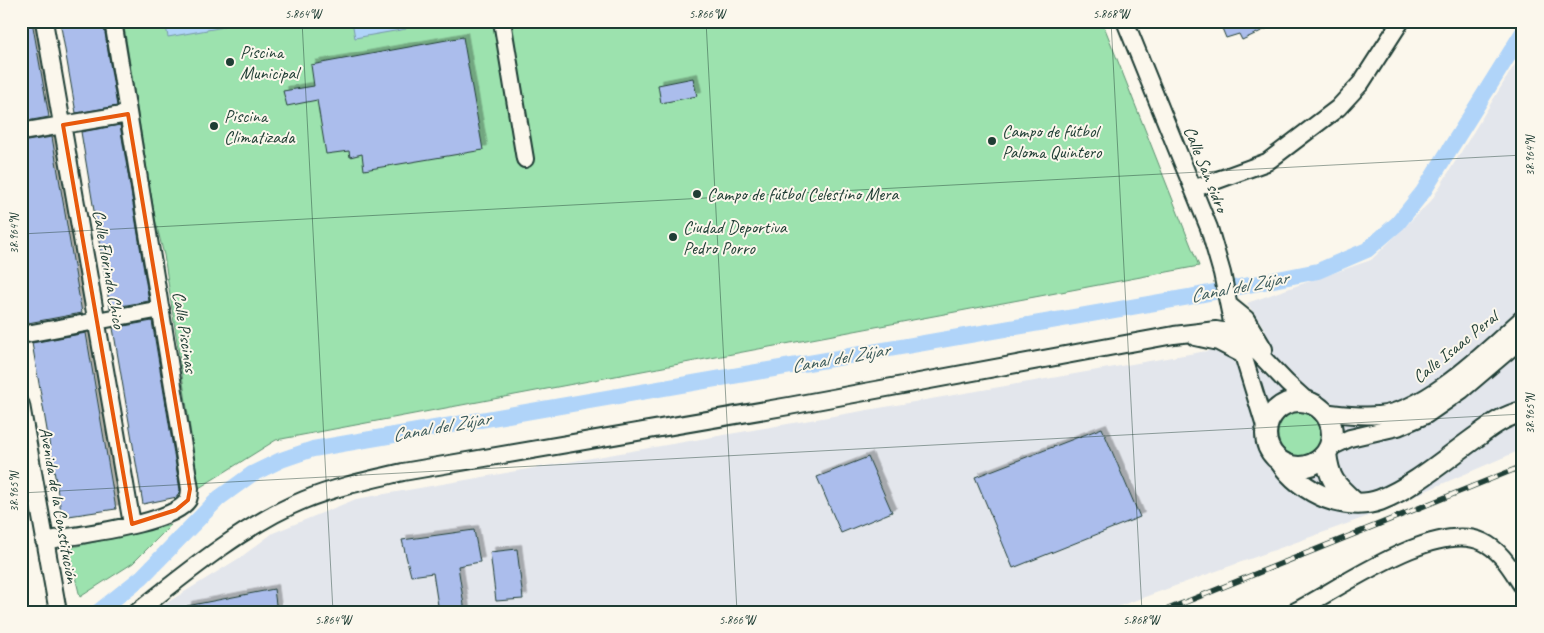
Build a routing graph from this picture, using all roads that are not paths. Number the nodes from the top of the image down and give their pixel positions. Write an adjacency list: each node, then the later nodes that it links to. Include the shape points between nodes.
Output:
1 (44, 21): 7 (street, Calle Florinda Chico)
2 (113, 21): 6 (street, Calle Piscinas)
3 (502, 21): 9 (street)
4 (1125, 21): 10 (street, Calle San sidro)
5 (1401, 21): 10 (street, via 1361,83 1338,108 1268,162)
6 (128, 114): 7 (street); 12 (street, Calle Piscinas)
7 (62, 125): 8 (street); 14 (street, Calle Florinda Chico)
8 (21, 132)
9 (525, 159)
10 (1193, 189): 11 (street, Calle San sidro, via 1209,228)
11 (1230, 306): 15 (street); 17 (street, Calle San sidro, via 1232,322); 21 (street, via 1246,319)
12 (161, 309): 14 (street); 29 (street, Calle Piscinas, via 190,489 188,500 176,510 158,519)
13 (1523, 318): 23 (street, Calle Isaac Peral, via 1434,392 1412,405 1378,415)
14 (98, 322): 18 (street); 29 (street, Calle Florinda Chico)
15 (1216, 330): 16 (street); 17 (street)
16 (1183, 334): 20 (street, via 1218,342); 33 (street, via 349,484 304,500 251,527)
17 (1240, 334): 20 (street); 21 (street)
18 (21, 335)
19 (1523, 338): 26 (street, Calle Isaac Peral, via 1462,390 1426,415 1398,427 1350,438)
20 (1243, 355): 25 (street)
21 (1281, 378): 23 (street)
22 (21, 405): 30 (street, Avenida de la Constitución)
23 (1316, 407): 25 (street, via 1297,401 1286,403 1272,414); 26 (street, via 1329,422 1332,432)
24 (1523, 412): 28 (street, via 1495,424 1395,493 1379,501)
25 (1266, 430): 27 (street, via 1268,448)
26 (1327, 451): 27 (street, via 1319,460 1299,467); 28 (street, via 1328,473 1334,484)
27 (1280, 461): 28 (street, via 1289,474 1314,492 1336,501)
28 (1355, 503)
29 (132, 524): 30 (street, Calle Piscinas)
30 (44, 541): 32 (street, Avenida de la Constitución)
31 (1523, 587): 34 (street, via 1496,550 1484,542 1454,536 1420,546)
32 (58, 610)
33 (137, 612)
34 (1294, 612)

